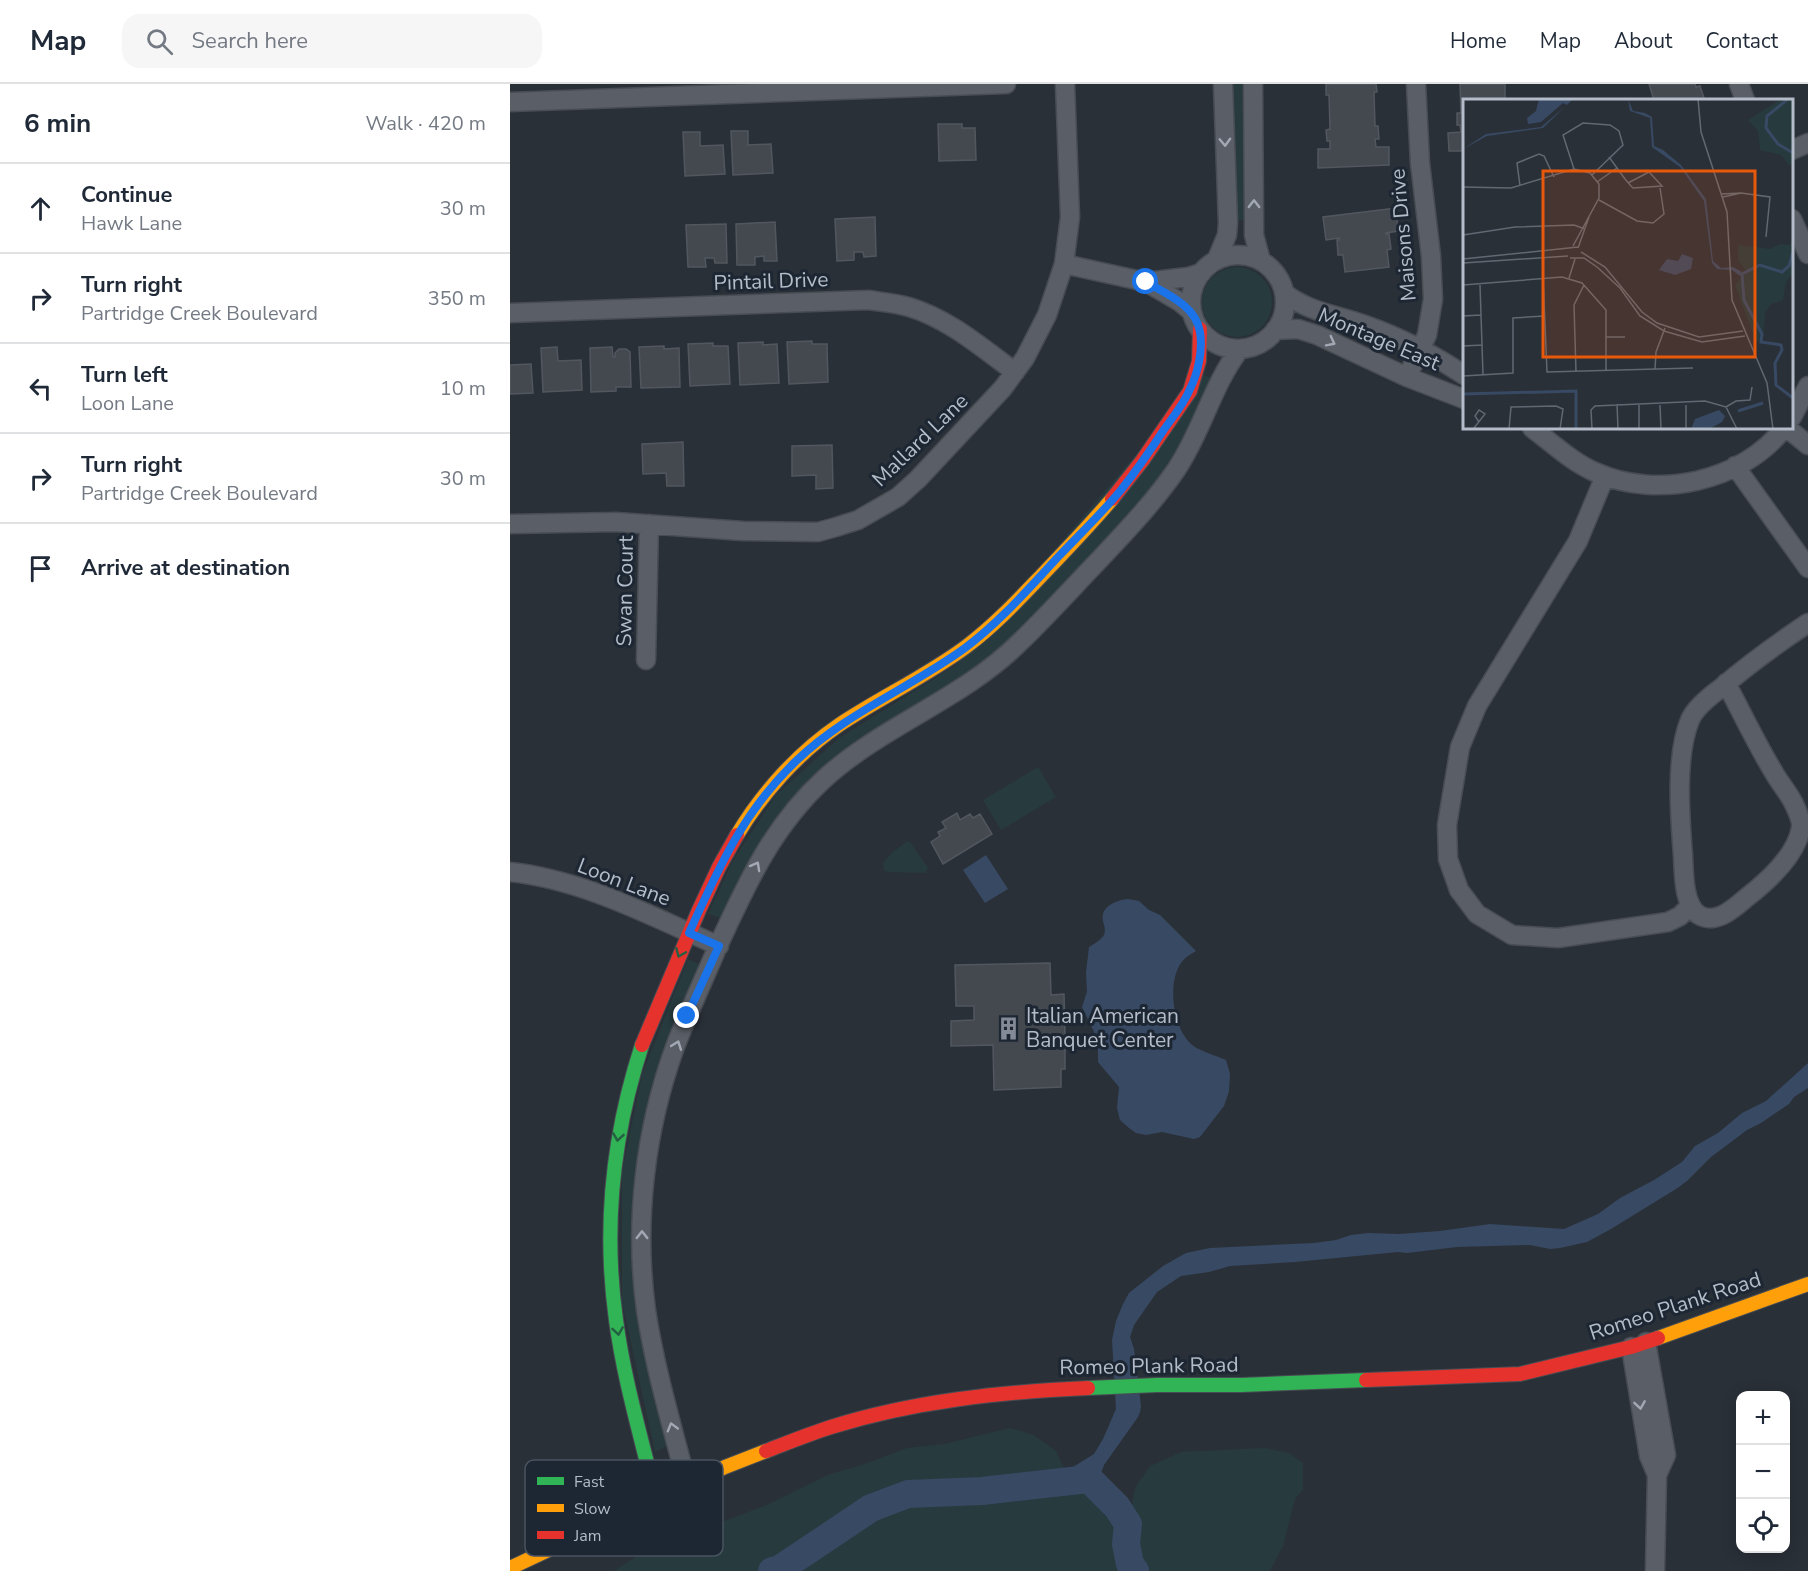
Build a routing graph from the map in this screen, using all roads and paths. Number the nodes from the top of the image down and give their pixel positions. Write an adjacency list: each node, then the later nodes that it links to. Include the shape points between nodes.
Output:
1 (1006, 84): 7 (street)
2 (1065, 84): 16 (street, Mallard Lane, via 1070,217)
3 (1223, 84): 14 (street, one-way to 14, via 1228,223)
4 (1253, 84): 15 (street, one-way to 4, via 1254,235)
5 (1416, 84): 25 (street, Maisons Drive, via 1433,279 1431,317)
6 (1739, 84): 8 (street)
7 (797, 87): 9 (street)
8 (1745, 99)
9 (510, 102)
10 (1808, 143): 11 (street)
11 (1793, 149)
12 (1793, 223): 13 (street)
13 (1808, 254)
14 (1217, 259): 15 (street, via 1240,255); 17 (street)
15 (1261, 261): 19 (street, via 1276,274)
16 (1064, 264): 18 (street); 26 (street, Mallard Lane, via 1047,315)
17 (1201, 273): 18 (street); 20 (street, via 1192,292)
18 (1146, 282): 20 (street)
19 (1284, 293): 23 (street, via 1283,312); 25 (street, Montage East, via 1304,306 1367,326)
20 (1192, 312): 22 (street)
21 (510, 313): 26 (street, Pintail Drive, via 888,302 944,322)
22 (1200, 329): 24 (street, via 1222,346); 46 (street, via 1200,355 1190,390 1119,492 989,628 944,662 836,728 795,762 734,839)
23 (1275, 330): 24 (street, via 1259,343); 28 (street, Montage East, one-way to 28, via 1298,329 1317,335)
24 (1240, 349): 47 (street, one-way to 24, via 744,887 770,842 822,781 843,762 995,664 1046,617 1135,521 1183,459)
25 (1421, 350): 27 (street, Montage East); 28 (street, Maisons Drive)
26 (1015, 372): 38 (street, Mallard Lane, via 918,479 898,497 858,520 827,530 798,532)
27 (1463, 374)
28 (1407, 377): 30 (street, Montage East)
29 (1808, 386): 31 (street)
30 (1463, 399)
31 (1793, 413)
32 (1533, 429): 37 (street, via 1576,461)
33 (1785, 429): 36 (street)
34 (1787, 429): 35 (street)
35 (1808, 445)
36 (1735, 466): 37 (street, via 1696,481 1672,485); 40 (street)
37 (1605, 476): 45 (street, via 1578,541 1477,706 1460,747 1447,825 1448,859 1459,890 1477,914 1512,934 1558,938 1668,922)
38 (649, 524): 39 (street, Mallard Lane); 42 (street, Swan Court)
39 (510, 525)
40 (1808, 568)
41 (1808, 622): 43 (street)
42 (646, 660)
43 (1726, 683): 45 (street, via 1690,718 1683,742 1680,819); 45 (street, via 1794,803 1801,825 1795,846 1775,872 1736,907 1708,919)
44 (510, 872): 46 (street, Loon Lane, via 590,890)
45 (1690, 906)
46 (689, 933): 47 (street, Loon Lane); 50 (street, one-way to 50, via 638,1056 621,1120 611,1200 615,1318)
47 (719, 946): 51 (street, one-way to 47, via 646,1308 642,1251 645,1175 656,1110 674,1050)
48 (1808, 1284): 49 (street, Romeo Plank Road)
49 (1639, 1345): 52 (street, Romeo Plank Road, via 1520,1374 1041,1390 964,1398 870,1417 797,1439); 55 (street, via 1649,1456 1657,1475)
50 (647, 1460)
51 (681, 1460)
52 (723, 1468)
53 (535, 1556): 54 (street, Romeo Plank Road)
54 (510, 1568)
55 (1655, 1571)

